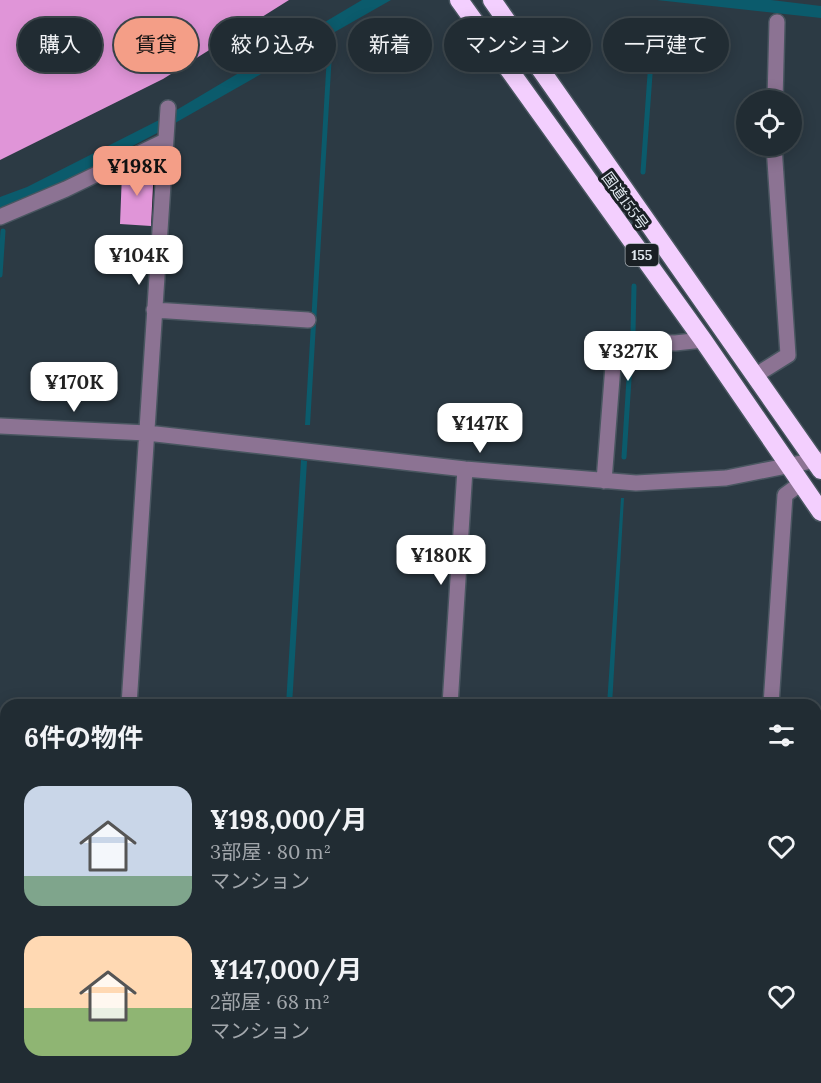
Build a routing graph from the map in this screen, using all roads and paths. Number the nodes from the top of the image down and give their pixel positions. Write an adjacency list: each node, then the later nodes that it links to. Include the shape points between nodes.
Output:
1 (459, 0): 11 (highway, 国道155号 / 155)
2 (492, 0): 12 (highway, 国道155号 / 155)
3 (777, 22): 4 (street)
4 (775, 90)
5 (168, 110): 6 (street)
6 (165, 137): 8 (street, via 66,189); 9 (street)
7 (775, 156): 12 (street, via 788,355)
8 (0, 217)
9 (154, 310): 10 (street); 14 (street)
10 (308, 320)
11 (703, 340): 16 (highway, 国道155号 / 155); 18 (street, via 615,340)
12 (756, 375): 15 (highway, 国道155号 / 155)
13 (0, 426): 14 (street)
14 (147, 433): 17 (street); 21 (street)
15 (819, 463): 16 (street)
16 (787, 465): 18 (street, via 726,478); 19 (highway, 国道155号 / 155)
17 (465, 469): 18 (street); 22 (street)
18 (604, 481)
19 (800, 484): 20 (highway, 国道155号 / 155); 23 (street, via 785,495)
20 (821, 513)
21 (129, 699)
22 (450, 699)
23 (771, 699)

